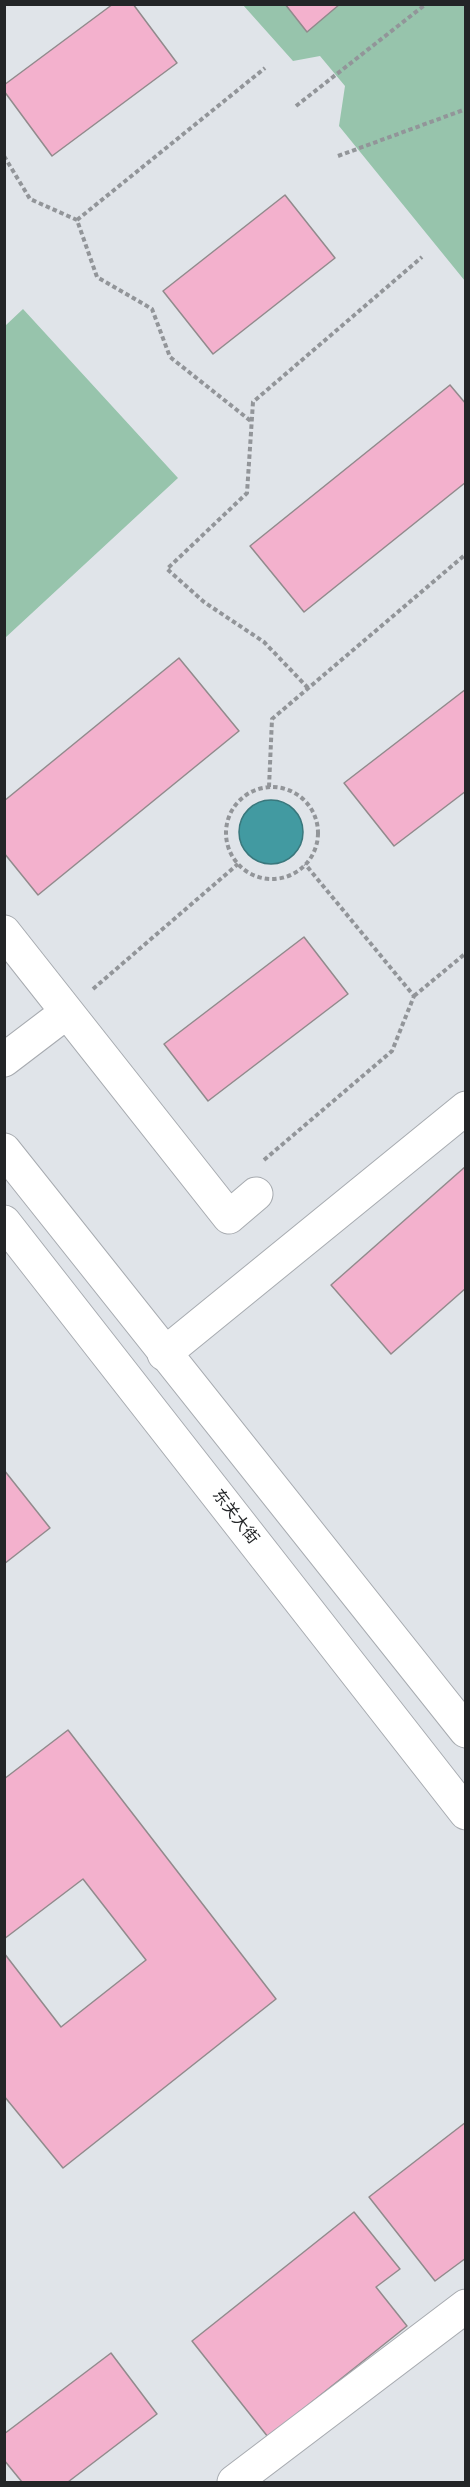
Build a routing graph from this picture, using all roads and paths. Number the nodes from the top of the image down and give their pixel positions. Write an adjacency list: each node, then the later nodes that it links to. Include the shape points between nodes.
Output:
1 (426, 4): 3 (path)
2 (265, 68): 7 (path)
3 (296, 106)
4 (465, 109): 6 (path)
5 (4, 156): 7 (path, via 30,199)
6 (338, 156)
7 (77, 220): 9 (path, via 97,277 152,309 170,357)
8 (422, 257): 9 (path, via 253,402)
9 (252, 423): 11 (path, via 247,493 167,569 204,602 264,642)
10 (465, 554): 11 (path)
11 (308, 688): 12 (path, via 272,719)
12 (269, 787): 13 (path, via 254,790 232,809 226,838); 14 (path, via 284,788 310,806 318,836)
13 (238, 864): 14 (path, via 264,878 279,878 293,874); 18 (path)
14 (305, 864): 17 (path)
15 (4, 932): 18 (main road)
16 (465, 953): 17 (path)
17 (414, 996): 22 (path, via 392,1051)
18 (67, 1011): 19 (main road); 22 (main road, via 230,1217)
19 (4, 1060)
20 (465, 1108): 24 (main road)
21 (4, 1150): 24 (main road)
22 (258, 1179)
23 (4, 1222): 26 (main road, 东关大街)
24 (165, 1354): 25 (main road)
25 (465, 1731)
26 (465, 1813)
27 (465, 2306): 28 (main road)
28 (234, 2482)

